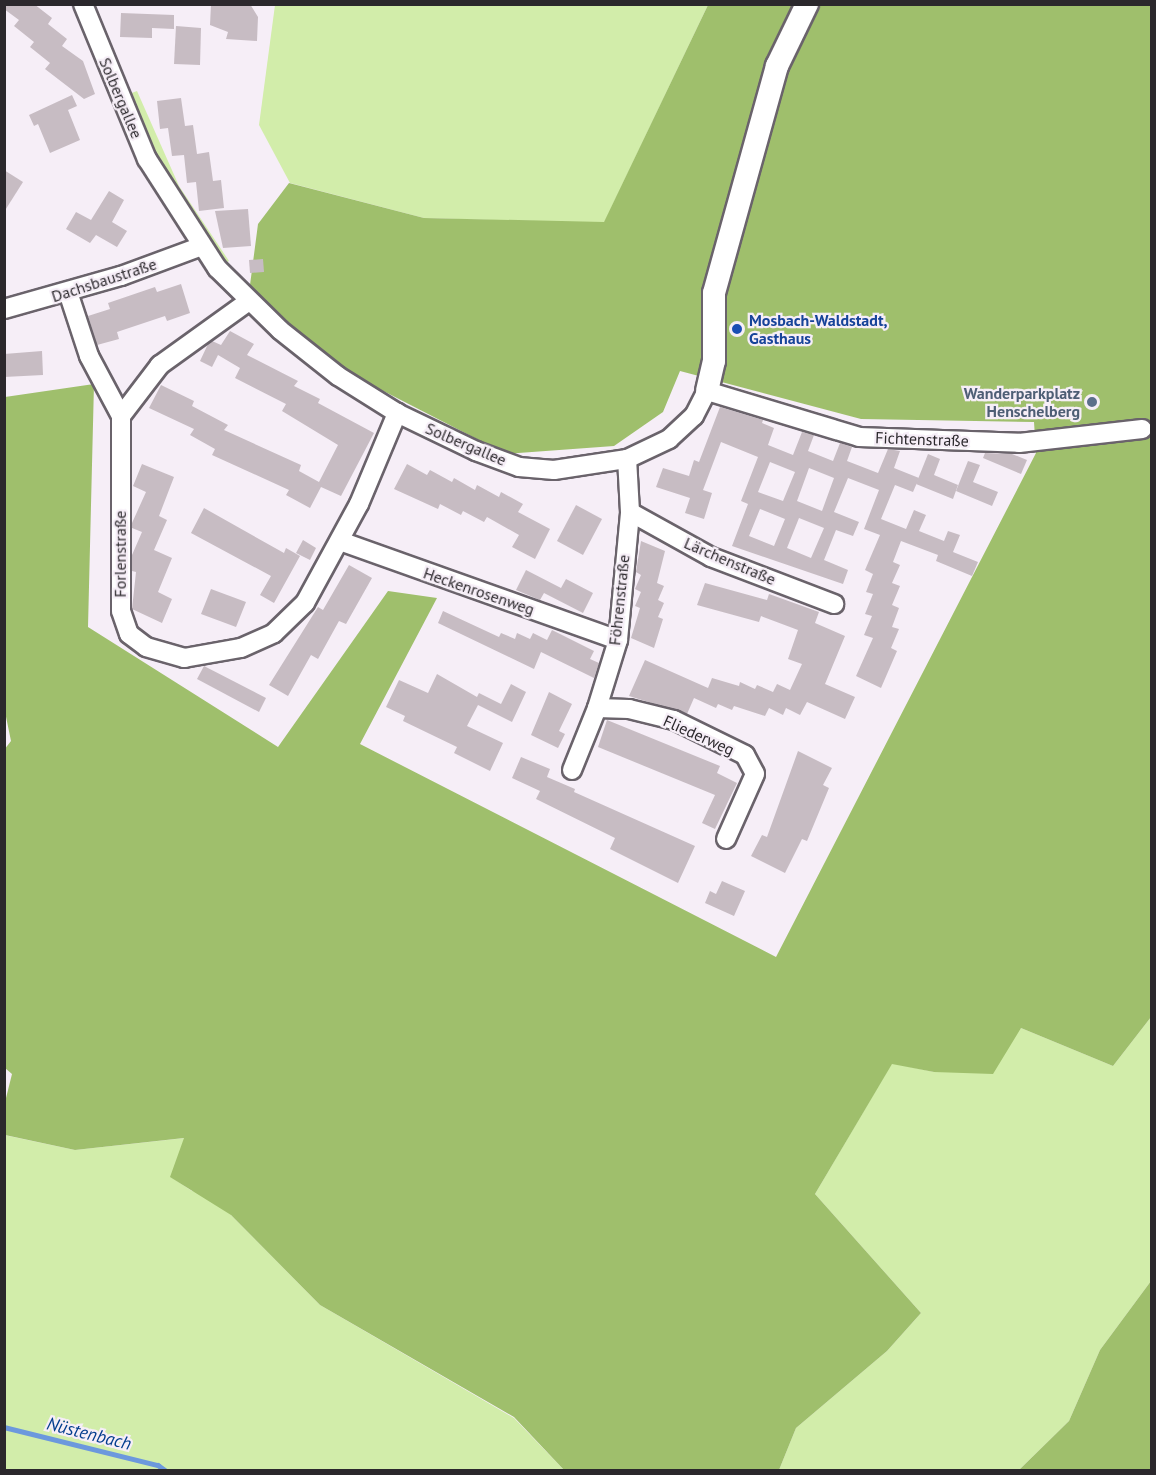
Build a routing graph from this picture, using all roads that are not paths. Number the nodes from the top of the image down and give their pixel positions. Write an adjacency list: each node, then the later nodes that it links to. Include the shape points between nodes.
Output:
1 (83, 4): 3 (street, Solbergallee, via 147,159)
2 (807, 4): 7 (street, Solbergallee, via 777,66 714,293 714,361)
3 (202, 246): 4 (street, Dachsbaustraße); 5 (street, Solbergallee)
4 (68, 292): 6 (street, Dachsbaustraße); 9 (street, via 89,356)
5 (249, 301): 8 (street, Solbergallee, via 338,376); 9 (street, via 160,365)
6 (4, 309)
7 (707, 391): 10 (street, Fichtenstraße, via 859,437 1019,444); 11 (street, Solbergallee, via 694,416 669,438)
8 (397, 413): 11 (street, Solbergallee, via 519,467 554,470); 13 (street, Forlenstraße)
9 (121, 416): 13 (street, Forlenstraße, via 121,611 129,634 146,647 184,658 205,657 241,648 274,633 305,603)
10 (1142, 429)
11 (627, 459): 12 (street, Föhrenstraße)
12 (630, 512): 14 (street, Lärchenstraße, via 711,557); 15 (street, Föhrenstraße)
13 (340, 541): 15 (street, Heckenrosenweg)
14 (834, 604)
15 (618, 639): 16 (street, Föhrenstraße)
16 (597, 708): 17 (street, Föhrenstraße); 18 (street, Fliederweg, via 629,709 674,720 745,755 755,774)
17 (572, 770)
18 (726, 839)

